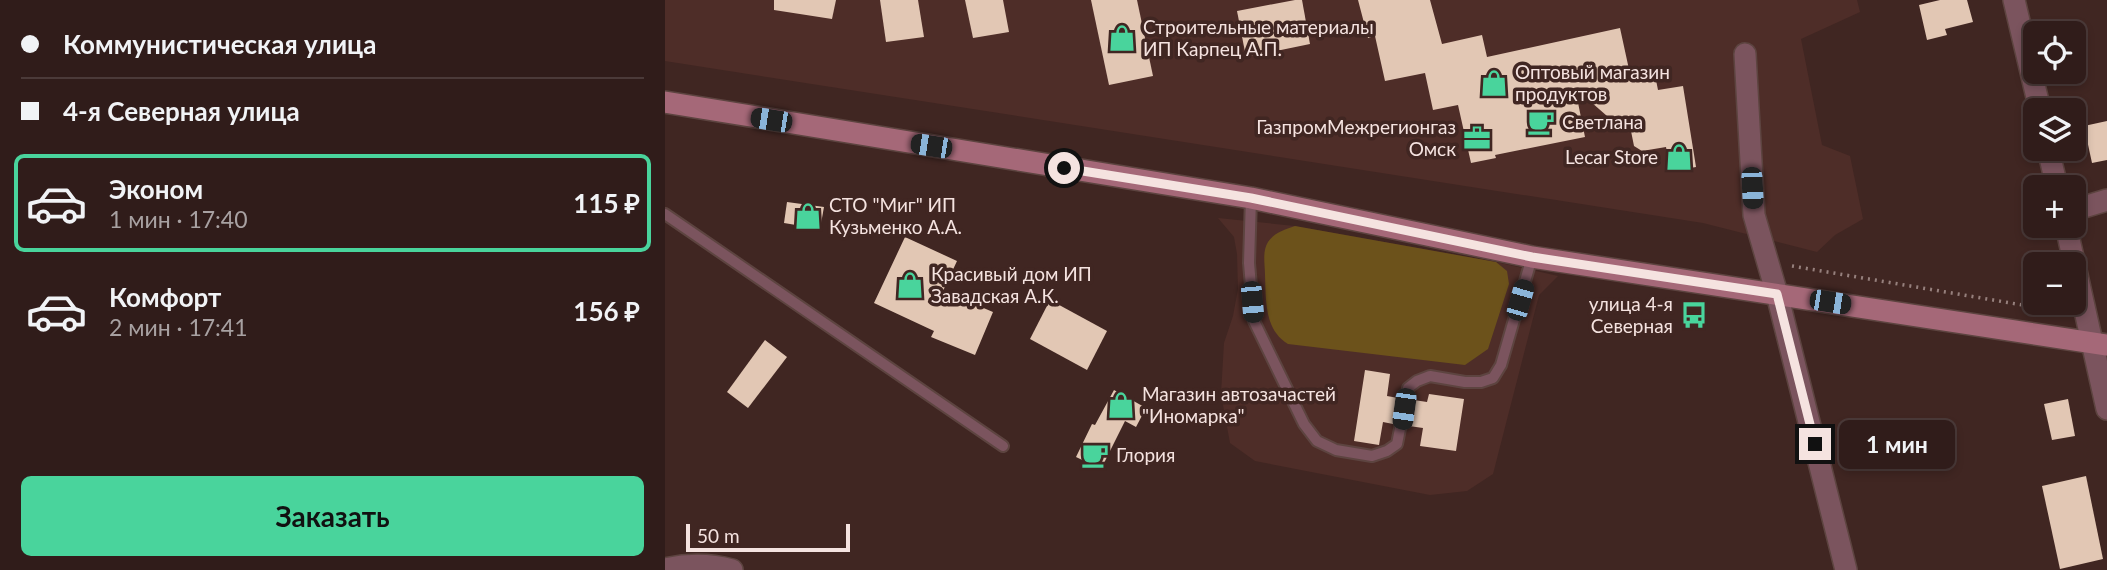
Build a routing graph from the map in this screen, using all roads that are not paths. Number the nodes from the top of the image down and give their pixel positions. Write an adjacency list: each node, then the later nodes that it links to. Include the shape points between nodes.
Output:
1 (2014, 0): 3 (street)
2 (1745, 54): 11 (street, via 1754,215)
3 (2037, 98)
4 (665, 102): 5 (street)
5 (1251, 198): 10 (street); 10 (lane, via 1249,263 1254,321 1304,424 1317,441 1336,450 1372,456 1397,444 1408,388 1417,380 1430,376 1481,382 1493,378 1501,365)
6 (2107, 201): 7 (street)
7 (2086, 207)
8 (665, 214): 14 (lane)
9 (2069, 238): 12 (street, via 2085,316)
10 (1532, 257): 11 (street)
11 (1777, 294): 12 (street); 17 (street)
12 (2099, 344): 13 (street)
13 (2107, 409)
14 (1003, 446)
15 (665, 569): 16 (street, via 717,566)
16 (732, 570)
17 (1846, 570)

